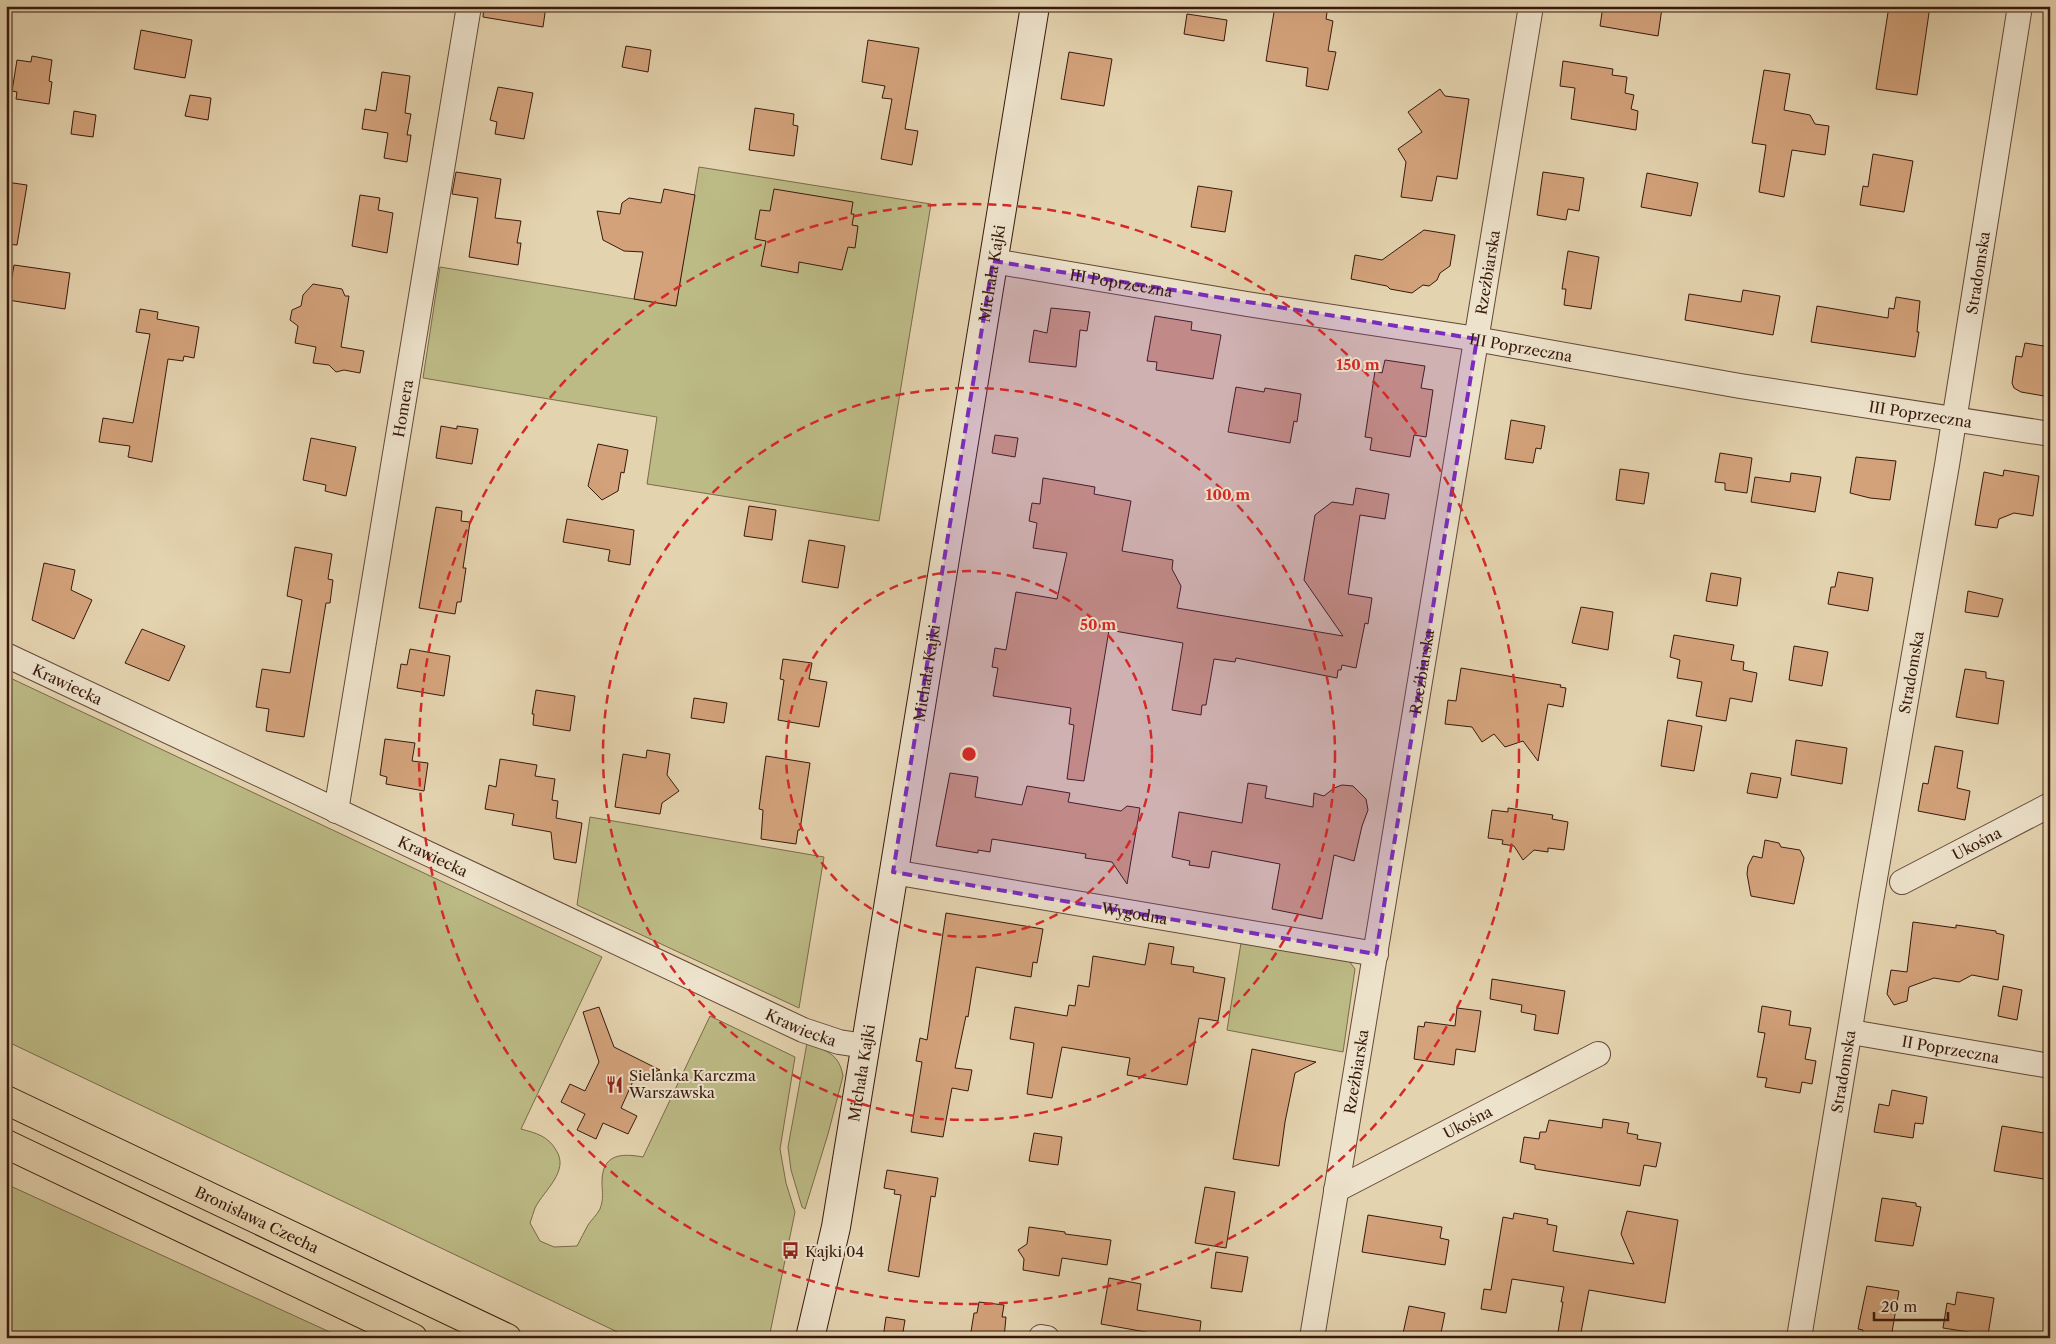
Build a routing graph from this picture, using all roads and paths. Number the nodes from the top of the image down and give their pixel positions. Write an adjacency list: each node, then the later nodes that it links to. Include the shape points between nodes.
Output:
1 (469, 6): 11 (street, Homera)
2 (1035, 6): 5 (street, Michała Kajki)
3 (1531, 6): 6 (street, Rzeźbiarska)
4 (2020, 6): 7 (street, Stradomska)
5 (993, 261): 6 (street, III Poprzeczna); 12 (street, Michała Kajki)
6 (1477, 339): 7 (street, III Poprzeczna); 14 (street, Rzeźbiarska)
7 (1953, 420): 8 (street, III Poprzeczna); 15 (street, Stradomska)
8 (2050, 434)
9 (6, 655): 11 (street, Krawiecka)
10 (2050, 806): 13 (street, Ukośna)
11 (336, 811): 16 (street, Krawiecka, via 803,1030 839,1042)
12 (893, 872): 14 (street, Wygodna); 16 (street, Michała Kajki)
13 (1902, 882)
14 (1376, 954): 21 (street, Rzeźbiarska)
15 (1850, 1032): 18 (street, II Poprzeczna); 26 (street, Stradomska)
16 (865, 1046): 24 (street, Michała Kajki, via 836,1227)
17 (1598, 1054): 21 (street, Ukośna)
18 (2050, 1066)
19 (6, 1100): 23 (main road, Bronisława Czecha)
20 (6, 1144): 22 (main road)
21 (1336, 1190): 25 (street, Rzeźbiarska)
22 (412, 1338)
23 (507, 1338)
24 (810, 1338)
25 (1312, 1338)
26 (1799, 1338)

